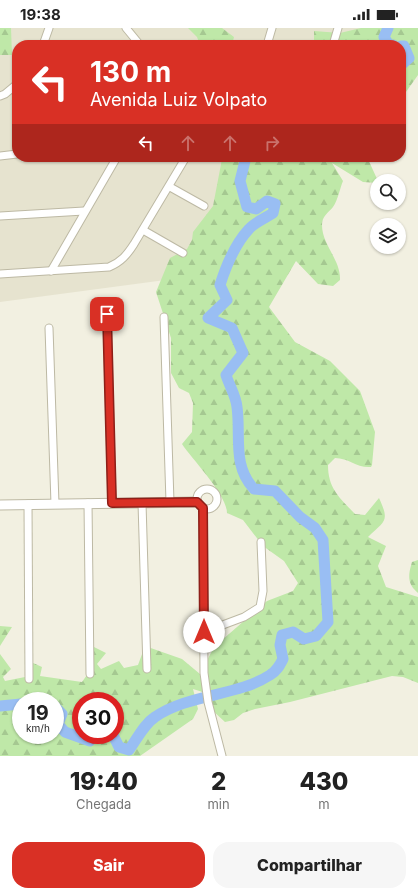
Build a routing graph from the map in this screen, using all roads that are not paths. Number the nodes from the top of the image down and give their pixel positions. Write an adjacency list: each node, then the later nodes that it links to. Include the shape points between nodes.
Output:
1 (49, 28): 5 (street)
2 (126, 28): 6 (street)
3 (272, 28): 7 (street)
4 (338, 28): 8 (street)
5 (44, 40)
6 (136, 40)
7 (268, 40)
8 (334, 40)
9 (12, 89): 10 (street)
10 (0, 96)
11 (12, 155): 12 (street)
12 (0, 156)
13 (114, 162): 17 (street)
14 (183, 162): 15 (street)
15 (170, 187): 16 (street); 19 (street)
16 (204, 206)
17 (84, 211): 18 (street); 21 (street)
18 (0, 216)
19 (143, 230): 20 (street); 21 (street, via 127,255 109,267)
20 (183, 253)
21 (51, 270): 22 (street)
22 (0, 274)
23 (107, 314): 28 (street)
24 (164, 317): 26 (street)
25 (49, 328): 31 (street)
26 (170, 502): 29 (street); 33 (street)
27 (88, 503): 28 (street); 31 (street); 37 (street)
28 (112, 503): 29 (street)
29 (142, 503): 36 (street)
30 (28, 504): 31 (street); 32 (street); 38 (street)
31 (55, 504)
32 (0, 505)
33 (200, 505): 35 (street)
34 (261, 542): 35 (street, via 263,591 260,607 244,617)
35 (204, 632): 39 (street, via 205,687)
36 (147, 669)
37 (90, 674)
38 (30, 679)
39 (222, 756)

